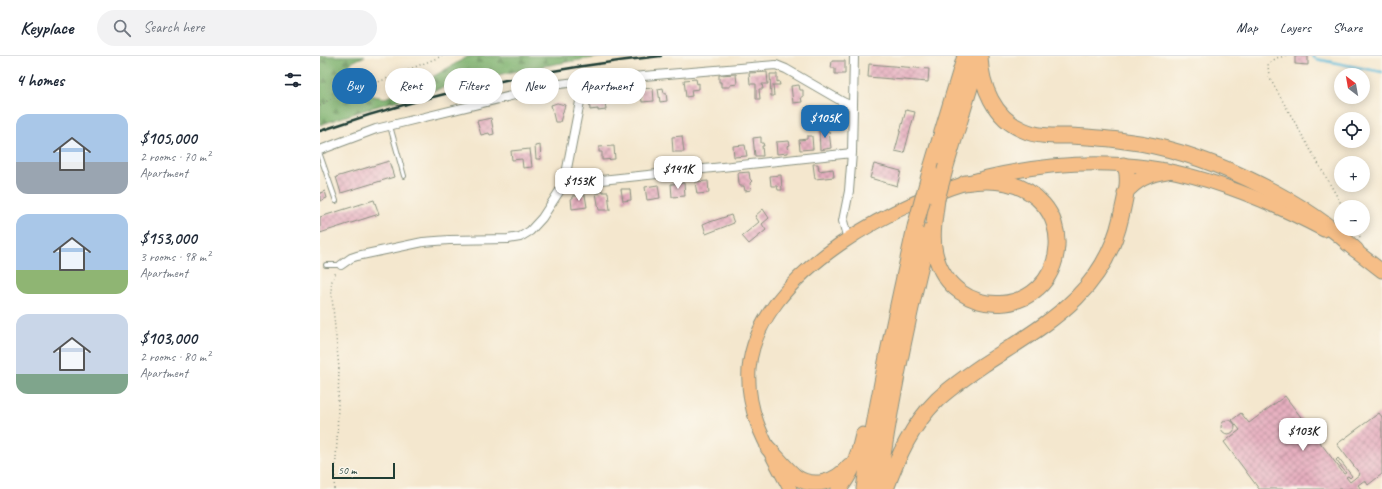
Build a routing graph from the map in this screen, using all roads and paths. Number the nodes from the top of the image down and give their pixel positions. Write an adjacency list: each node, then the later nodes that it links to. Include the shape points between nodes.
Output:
1 (442, 56): 9 (path, via 330,99)
2 (854, 56): 10 (street)
3 (965, 56): 29 (highway, bridge, via 915,227)
4 (980, 56): 23 (highway, bridge, via 946,166); 25 (highway, via 983,80 992,101 1000,113 1023,130 1039,135 1127,141 1181,152 1228,171 1287,200 1322,222)
5 (1286, 56): 21 (path, via 1276,58 1268,65 1269,77)
6 (646, 76): 10 (street, via 776,66 786,69)
7 (567, 83): 11 (street)
8 (580, 104): 19 (street)
9 (320, 106)
10 (852, 106): 13 (street)
11 (390, 126): 12 (street); 17 (lane)
12 (320, 150)
13 (852, 153): 19 (street); 24 (street, via 849,191 843,221)
14 (320, 155): 22 (lane)
15 (1123, 165): 16 (main road); 18 (main road, via 1064,164); 20 (highway, via 1127,174)
16 (1167, 171): 20 (highway, via 1143,177); 25 (main road, via 1190,175 1272,205 1323,229)
17 (404, 176)
18 (965, 183): 23 (highway, via 990,181 1008,184 1026,190 1044,206 1055,227 1057,243 1052,269 1042,284 1028,295 1007,303 985,303 968,297 953,286 938,263); 24 (main road, via 904,207)
19 (564, 184): 27 (street, via 539,223 520,237 436,240 410,244 351,258)
20 (1125, 193): 37 (highway, via 1116,237 1104,264 1087,288 1057,315 956,384 937,400 905,443)
21 (1339, 200)
22 (336, 201)
23 (933, 220): 36 (highway, via 911,304 895,381)
24 (848, 240): 31 (main road, via 806,271 788,288 763,323 755,341 750,358 750,396 756,423)
25 (1356, 250): 28 (main road)
26 (326, 265): 27 (lane)
27 (341, 265): 32 (path, via 330,287 339,368)
28 (1382, 271)
29 (893, 324): 30 (highway, via 875,380); 35 (highway)
30 (861, 445): 31 (highway, via 844,472 820,484 804,481 795,476); 34 (highway, via 852,470)
31 (768, 448): 33 (main road)
32 (334, 489)
33 (790, 489)
34 (839, 489)
35 (864, 489)
36 (878, 489)
37 (886, 489)

